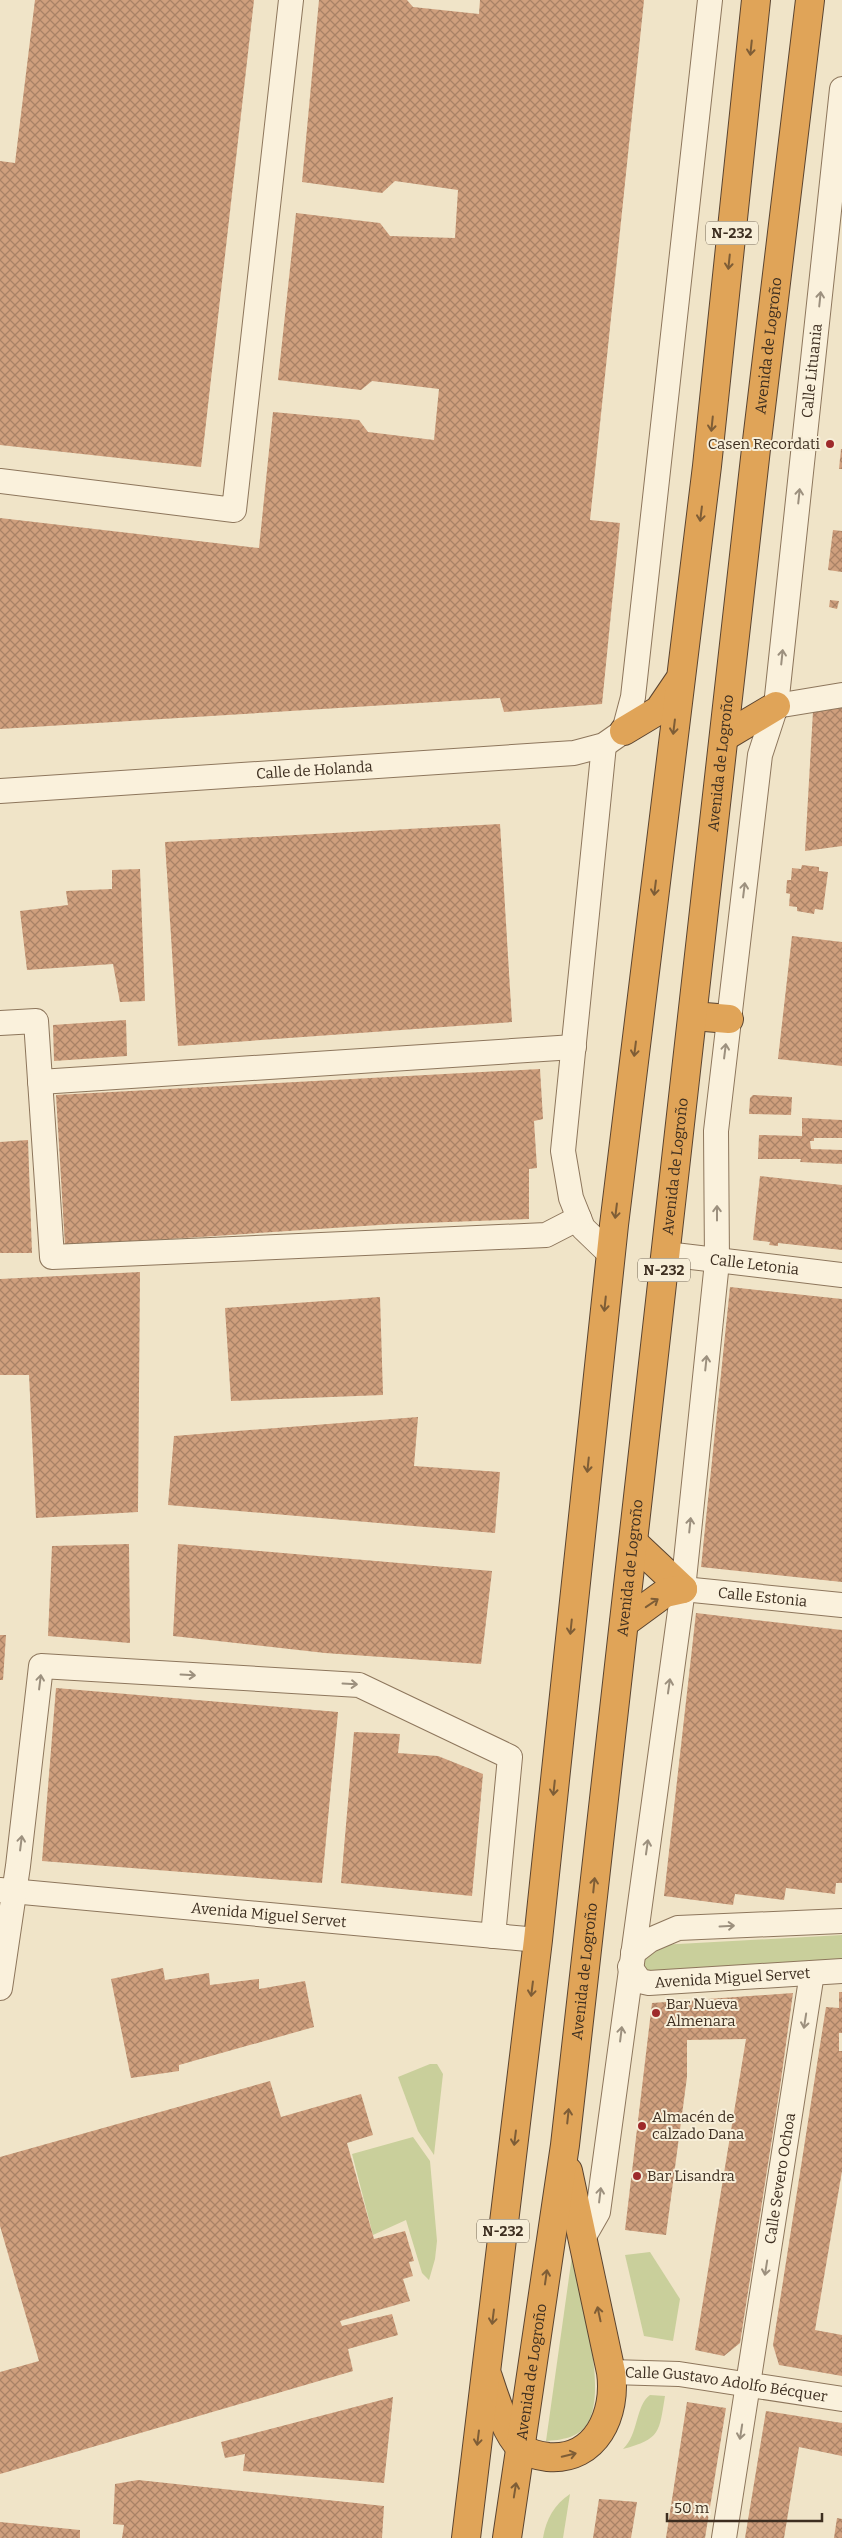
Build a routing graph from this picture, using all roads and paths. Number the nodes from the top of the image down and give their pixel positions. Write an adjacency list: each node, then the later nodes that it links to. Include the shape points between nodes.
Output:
1 (291, 0): 6 (street, via 234,510)
2 (710, 0): 12 (street, via 633,697)
3 (756, 0): 7 (highway, N-232, one-way to 7, via 708,466)
4 (810, 0): 8 (highway, Avenida de Logroño / N-232)
5 (842, 89): 10 (street, Calle Lituania, one-way to 5)
6 (0, 481)
7 (680, 678): 12 (highway, via 659,710); 21 (highway, N-232, one-way to 21)
8 (729, 692): 10 (highway); 11 (highway, Avenida de Logroño / N-232)
9 (842, 695): 10 (street)
10 (776, 706): 11 (highway); 15 (street, Calle Lituania, one-way to 10, via 760,755)
11 (724, 737): 14 (highway, Avenida de Logroño / N-232)
12 (614, 738): 13 (street, Calle de Holanda, via 561,754); 17 (street)
13 (0, 791)
14 (693, 1016): 15 (highway); 20 (highway, Avenida de Logroño / N-232)
15 (729, 1019): 22 (street, Calle Lituania, one-way to 15, via 716,1131)
16 (0, 1023): 18 (street, via 36,1021)
17 (574, 1047): 18 (street); 19 (street, via 563,1151)
18 (40, 1082): 19 (street, via 52,1257 546,1235)
19 (579, 1218): 21 (street, via 583,1228)
20 (666, 1254): 22 (street, Calle Letonia); 24 (highway, Avenida de Logroño / N-232)
21 (611, 1255): 33 (highway, N-232, one-way to 33)
22 (717, 1262): 23 (street, Calle Letonia); 25 (street, Calle Lituania, one-way to 22)
23 (842, 1275)
24 (634, 1543): 25 (highway); 27 (highway, Avenida de Logroño / N-232)
25 (683, 1589): 26 (street, Calle Estonia); 27 (highway, one-way to 25, via 665,1594); 29 (street, Calle Lituania, one-way to 25)
26 (842, 1605)
27 (624, 1623): 38 (highway, Avenida de Logroño / N-232, one-way to 27)
28 (7, 1891): 32 (street, Avenida Miguel Servet); 32 (street, one-way to 32, via 42,1666 359,1684 510,1757); 37 (street)
29 (639, 1905): 31 (street); 34 (street, Calle Lituania)
30 (842, 1921): 31 (street, one-way to 30)
31 (678, 1928): 34 (street, via 650,1940)
32 (493, 1936): 33 (street, Avenida Miguel Servet)
33 (538, 1940): 41 (highway, N-232, one-way to 41)
34 (632, 1959): 36 (street, Avenida Miguel Servet, via 640,1981 649,1983); 39 (street, Calle Lituania, one-way to 34, via 598,2212)
35 (842, 1971): 36 (street, Avenida Miguel Servet)
36 (812, 1973): 42 (street, Calle Severo Ochoa, one-way to 42)
37 (0, 1988)
38 (565, 2145): 39 (highway); 44 (highway, Avenida de Logroño / N-232, one-way to 38)
39 (582, 2240): 40 (highway, one-way to 39)
40 (612, 2372): 42 (street, Calle Gustavo Adolfo Bécquer, via 679,2374); 44 (highway, one-way to 40, via 558,2458 573,2456 588,2447 607,2418 612,2401)
41 (486, 2373): 44 (highway, via 504,2420); 45 (highway, N-232, one-way to 45)
42 (748, 2384): 43 (street, Calle Gustavo Adolfo Bécquer); 47 (street, Calle Severo Ochoa, one-way to 47)
43 (842, 2399)
44 (522, 2449): 46 (highway, Avenida de Logroño / N-232, one-way to 44)
45 (466, 2538)
46 (507, 2538)
47 (724, 2538)

